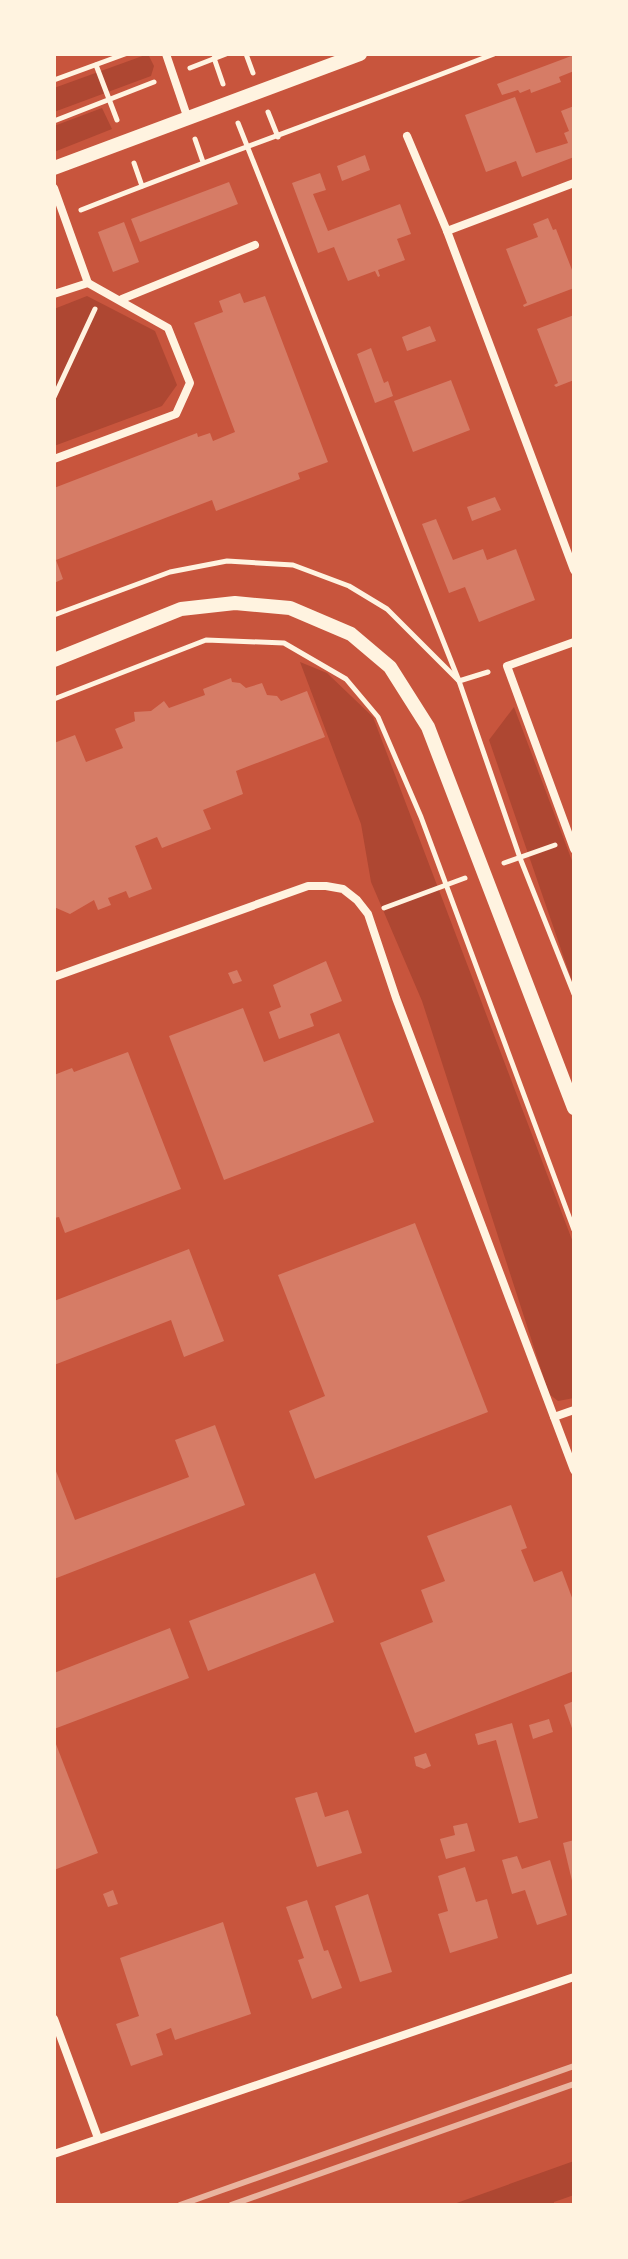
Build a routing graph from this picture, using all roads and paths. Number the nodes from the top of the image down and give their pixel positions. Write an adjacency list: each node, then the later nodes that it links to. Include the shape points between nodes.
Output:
1 (125, 54): 8 (path)
2 (166, 54): 7 (street)
3 (226, 54): 6 (path)
4 (360, 54): 9 (street)
5 (494, 54): 12 (path)
6 (214, 58)
7 (173, 74): 9 (street); 10 (path)
8 (54, 80)
9 (188, 119): 13 (street)
10 (54, 121)
11 (407, 136): 17 (street)
12 (248, 148): 16 (path); 30 (path)
13 (54, 168)
14 (574, 183): 17 (street)
15 (54, 188): 16 (street)
16 (65, 217): 19 (street)
17 (447, 231): 25 (street)
18 (255, 245): 22 (street)
19 (88, 283): 20 (street); 21 (street)
20 (104, 290): 22 (street); 23 (path)
21 (54, 294)
22 (122, 299): 24 (street, via 168,328 190,383 176,414)
23 (54, 397)
24 (54, 459)
25 (574, 570)
26 (54, 615): 30 (path, via 170,572 227,561 293,565 349,586 387,609)
27 (574, 642): 29 (street)
28 (54, 660): 35 (street, via 181,609 235,603 290,608 351,634 390,667 428,727)
29 (507, 666): 30 (path); 32 (street)
30 (459, 681): 34 (path)
31 (54, 699): 36 (path, via 206,640 284,643 346,679 378,717 421,817)
32 (574, 849)
33 (54, 977): 38 (street, via 308,886 343,889 357,900 368,914)
34 (574, 994)
35 (574, 1108)
36 (574, 1230)
37 (574, 1410): 38 (street)
38 (554, 1417): 39 (street)
39 (574, 1470)
40 (574, 1977): 42 (street)
41 (54, 2019): 42 (street)
42 (98, 2138): 43 (street)
43 (54, 2154)

